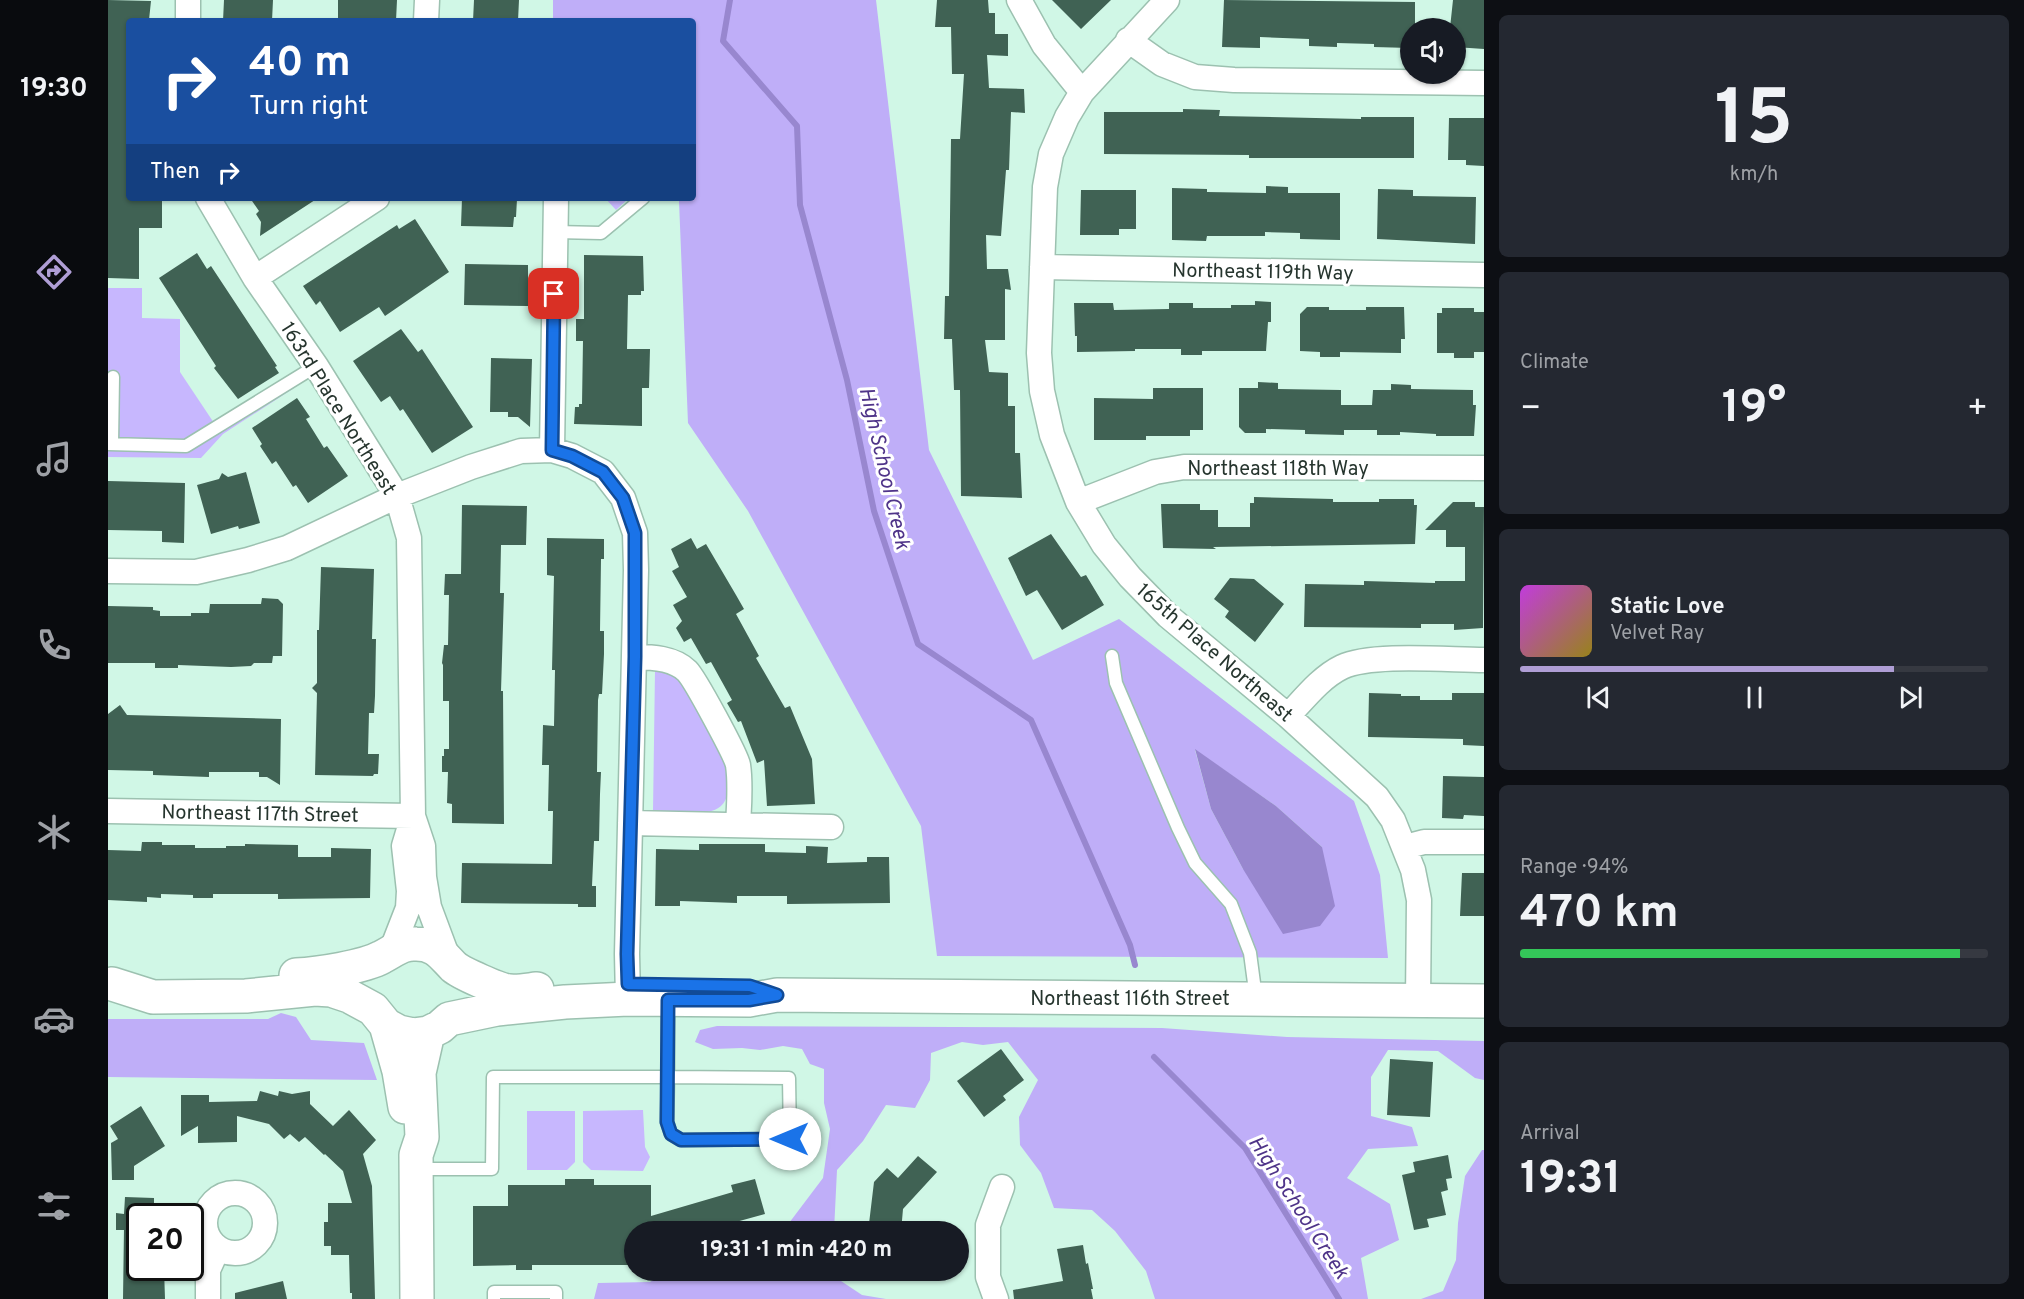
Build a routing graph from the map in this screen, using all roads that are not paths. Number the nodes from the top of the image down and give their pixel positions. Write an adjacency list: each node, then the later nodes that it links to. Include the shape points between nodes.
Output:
1 (189, 0): 5 (street)
2 (427, 0): 6 (street)
3 (1019, 0): 9 (street, via 1044,45)
4 (1167, 0): 7 (street, 165th Place Northeast)
5 (188, 18)
6 (426, 18)
7 (1128, 40): 8 (street, via 1162,64 1195,77); 9 (street, 165th Place Northeast)
8 (1484, 82)
9 (1082, 92): 15 (street, 165th Place Northeast, via 1051,154 1045,187)
10 (210, 201): 17 (street, 163rd Place Northeast)
11 (372, 201): 17 (street)
12 (556, 201): 14 (street)
13 (639, 201): 14 (lane, via 601,233)
14 (555, 232): 21 (street)
15 (1042, 267): 16 (street, Northeast 119th Way); 24 (street, 165th Place Northeast, via 1038,353 1042,391 1052,435)
16 (1484, 275)
17 (255, 278): 18 (street, 163rd Place Northeast)
18 (316, 366): 20 (lane, via 186,446); 23 (street, 163rd Place Northeast)
19 (113, 376): 20 (lane)
20 (110, 444)
21 (552, 450): 23 (street, via 521,451); 27 (street, via 603,472 623,498 635,533)
22 (1484, 468): 24 (street, Northeast 118th Way, via 1184,467 1155,472)
23 (397, 496): 25 (street, via 287,548 248,560 196,572); 31 (street, 163rd Place Northeast, via 409,538)
24 (1078, 502): 29 (street, 165th Place Northeast, via 1104,545 1168,616)
25 (108, 571)
26 (1112, 656): 42 (lane, via 1116,683 1178,828 1195,863 1231,904 1250,953)
27 (635, 657): 32 (street); 33 (street, via 672,662 687,671 697,686 737,763)
28 (1484, 660): 29 (street, via 1365,660 1342,667 1325,678)
29 (1288, 716): 36 (street, 165th Place Northeast, via 1377,797 1393,819)
30 (108, 811): 31 (street, Northeast 117th Street)
31 (413, 816): 37 (street, 163rd Place Northeast, via 404,846 408,908); 38 (street, 163rd Place Northeast, via 423,846 429,907)
32 (630, 823): 33 (street); 40 (street)
33 (738, 825): 34 (street)
34 (831, 827)
35 (1484, 842): 36 (street, via 1424,842)
36 (1405, 847): 44 (street, 165th Place Northeast, via 1419,900)
37 (387, 953): 38 (street, Northeast 116th Street, via 416,944 439,951); 39 (street, Northeast 116th Street, via 308,975 152,976); 46 (street, via 369,982 369,996)
38 (452, 963): 40 (street, Northeast 116th Street, via 510,991 581,984); 47 (street, via 460,985 458,1003)
39 (110, 984): 46 (street, Northeast 116th Street, via 153,997 331,990 349,996)
40 (628, 992): 41 (street, Northeast 116th Street, via 750,986); 43 (street, Northeast 116th Street); 47 (street, Northeast 116th Street, via 497,1009)
41 (777, 995): 42 (street, Northeast 116th Street); 43 (street, Northeast 116th Street, via 749,1000)
42 (1257, 999): 44 (street, Northeast 116th Street)
43 (668, 1000): 48 (lane)
44 (1418, 1000): 45 (street, Northeast 116th Street)
45 (1484, 1001)
46 (380, 1017): 47 (street, Northeast 116th Street, via 399,1032 413,1035); 49 (street, via 404,1092 407,1141)
47 (439, 1026): 49 (street, via 419,1072 422,1137)
48 (668, 1077): 48 (lane, via 667,1122 671,1134 681,1140 790,1139 789,1078); 49 (lane, via 493,1077 492,1169)
49 (417, 1162): 53 (street)
50 (1002, 1187): 56 (street, via 988,1225 988,1277)
51 (218, 1248): 52 (street, via 208,1270)
52 (208, 1299)
53 (417, 1299)
54 (494, 1299): 55 (lane, via 494,1292 556,1292)
55 (556, 1299)
56 (996, 1299)

